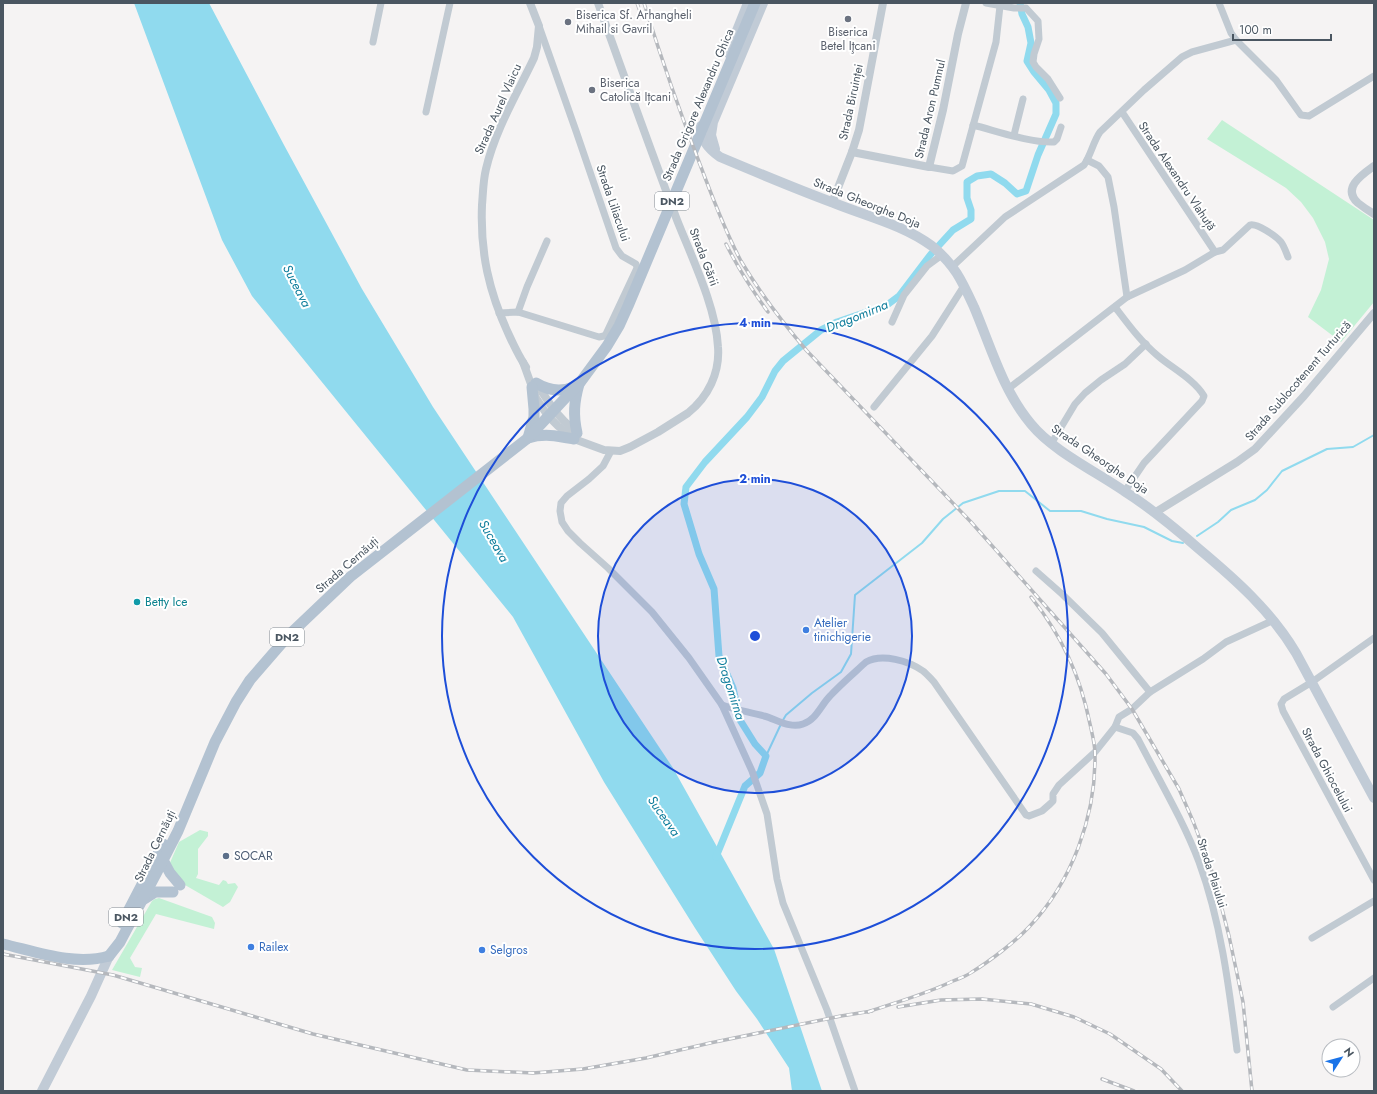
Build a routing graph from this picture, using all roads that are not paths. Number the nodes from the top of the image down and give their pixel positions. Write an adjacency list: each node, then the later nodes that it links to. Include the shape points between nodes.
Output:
1 (381, 3): 15 (street)
2 (450, 3): 19 (street)
3 (530, 3): 13 (street, Strada Aurel Vlaicu)
4 (598, 3): 52 (street, Strada Gării, via 701,281 712,313 718,348 712,382 694,408 641,442)
5 (748, 3): 25 (main road, via 701,125 706,143)
6 (755, 3): 44 (main road, Strada Grigore Alexandru Ghica / DN2, via 618,326 607,346)
7 (763, 3): 25 (main road, via 713,122 712,141)
8 (883, 3): 24 (street, Strada Biruinței, via 859,130)
9 (966, 3): 28 (street, Strada Aron Pumnul)
10 (989, 3): 12 (street)
11 (1219, 3): 14 (street)
12 (1000, 6): 17 (street, via 1026,8 1038,21 1039,39 1033,62); 21 (street, via 996,42)
13 (539, 26): 39 (street, Strada Liliacului, via 616,248 622,256 636,264 637,268 604,336 599,337); 40 (street, Strada Aurel Vlaicu, via 534,58 501,126 485,170 481,228 483,252 489,283)
14 (1236, 40): 16 (street, via 1276,80 1301,115 1309,116); 20 (street, via 1192,52 1182,58)
15 (373, 42)
16 (1374, 76)
17 (1060, 98)
18 (1023, 99): 23 (street)
19 (426, 112)
20 (1122, 112): 26 (street, via 1100,132); 32 (street, Strada Alexandru Vlahuță)
21 (973, 125): 23 (street); 28 (street, via 962,166 952,171)
22 (1061, 126): 23 (street, via 1054,142)
23 (1014, 135)
24 (852, 152): 28 (street, Strada Aron Pumnul); 29 (street, Strada Biruinței)
25 (720, 157): 29 (main road, Strada Gheorghe Doja)
26 (1088, 160): 35 (street, via 1079,169 1005,217); 37 (street, via 1099,166 1108,177)
27 (1374, 166): 30 (street, via 1355,181 1352,188 1356,202)
28 (929, 167)
29 (832, 203): 33 (main road, Strada Gheorghe Doja, via 895,226 916,236)
30 (1374, 214)
31 (546, 241): 39 (street)
32 (1215, 252): 34 (street, via 1223,250 1253,224 1278,239); 37 (street, via 1185,270)
33 (941, 254): 35 (main road, Strada Gheorghe Doja); 42 (street, via 927,266 904,295)
34 (1288, 257)
35 (953, 266): 36 (main road, Strada Gheorghe Doja)
36 (964, 286): 46 (main road, Strada Gheorghe Doja); 47 (street, via 932,336)
37 (1127, 297): 38 (street)
38 (1115, 307): 43 (street); 46 (street)
39 (518, 312): 40 (street, Strada Liliacului)
40 (499, 313): 45 (street, Strada Aurel Vlaicu)
41 (1374, 313): 54 (street, Strada Sublocotenent Turturică, via 1256,449)
42 (892, 322)
43 (1146, 344): 51 (street, via 1125,364 1085,393 1075,404); 53 (street, via 1204,396 1144,463)
44 (579, 384): 45 (main road, via 554,390); 48 (main road, Strada Grigore Alexandru Ghica / DN2); 49 (main road, via 574,406)
45 (534, 385): 48 (street, Strada Aurel Vlaicu, via 536,398); 50 (main road, via 534,417)
46 (1008, 389): 51 (main road, Strada Gheorghe Doja, via 1021,412)
47 (874, 407)
48 (551, 413): 49 (street, Strada Gării, via 558,426); 50 (main road, Strada Grigore Alexandru Ghica / DN2)
49 (575, 436): 50 (main road, via 550,435); 52 (street, Strada Gării, via 588,445)
50 (528, 438): 62 (main road, Strada Cernăuți / DN2, via 335,590 289,635 246,685)
51 (1051, 444): 53 (main road, Strada Gheorghe Doja)
52 (611, 451): 60 (street, via 603,466 561,503 562,522 568,531 652,612)
53 (1125, 491): 54 (main road, Strada Gheorghe Doja)
54 (1156, 512): 56 (main road, Strada Gheorghe Doja, via 1236,581)
55 (1036, 570): 59 (street, via 1102,633)
56 (1274, 620): 58 (main road, Strada Gheorghe Doja); 59 (street, via 1226,642)
57 (1373, 642): 58 (street)
58 (1312, 682): 63 (main road, Strada Gheorghe Doja); 65 (street, Strada Ghiocelului, via 1280,704)
59 (1150, 692): 61 (street, via 1119,717)
60 (722, 705): 61 (street, via 782,723 802,725 811,720 830,696 866,662 885,658 904,662 923,671 934,682 1029,816 1042,811 1053,801 1058,784 1095,752); 75 (street, via 752,771 767,814 783,903 827,1010)
61 (1114, 727): 73 (street, Strada Plaiului, via 1133,733 1138,739 1190,840 1199,863 1212,903 1228,981)
62 (215, 742): 64 (main road, Strada Cernăuți / DN2, via 178,831); 70 (main road, Strada Cernăuți / DN2, via 200,765 169,833 112,943)
63 (1374, 798)
64 (163, 860): 66 (main road, Strada Cernăuți / DN2); 66 (main road, via 176,888 155,892)
65 (1374, 880)
66 (143, 899): 70 (main road, Strada Cernăuți / DN2, via 120,942)
67 (1374, 900): 68 (street)
68 (1312, 938)
69 (3, 944): 70 (main road, via 84,960)
70 (109, 956): 74 (main road, Strada Cernăuți)
71 (1374, 978): 72 (street)
72 (1332, 1007)
73 (1238, 1050)
74 (42, 1091)
75 (855, 1091)

